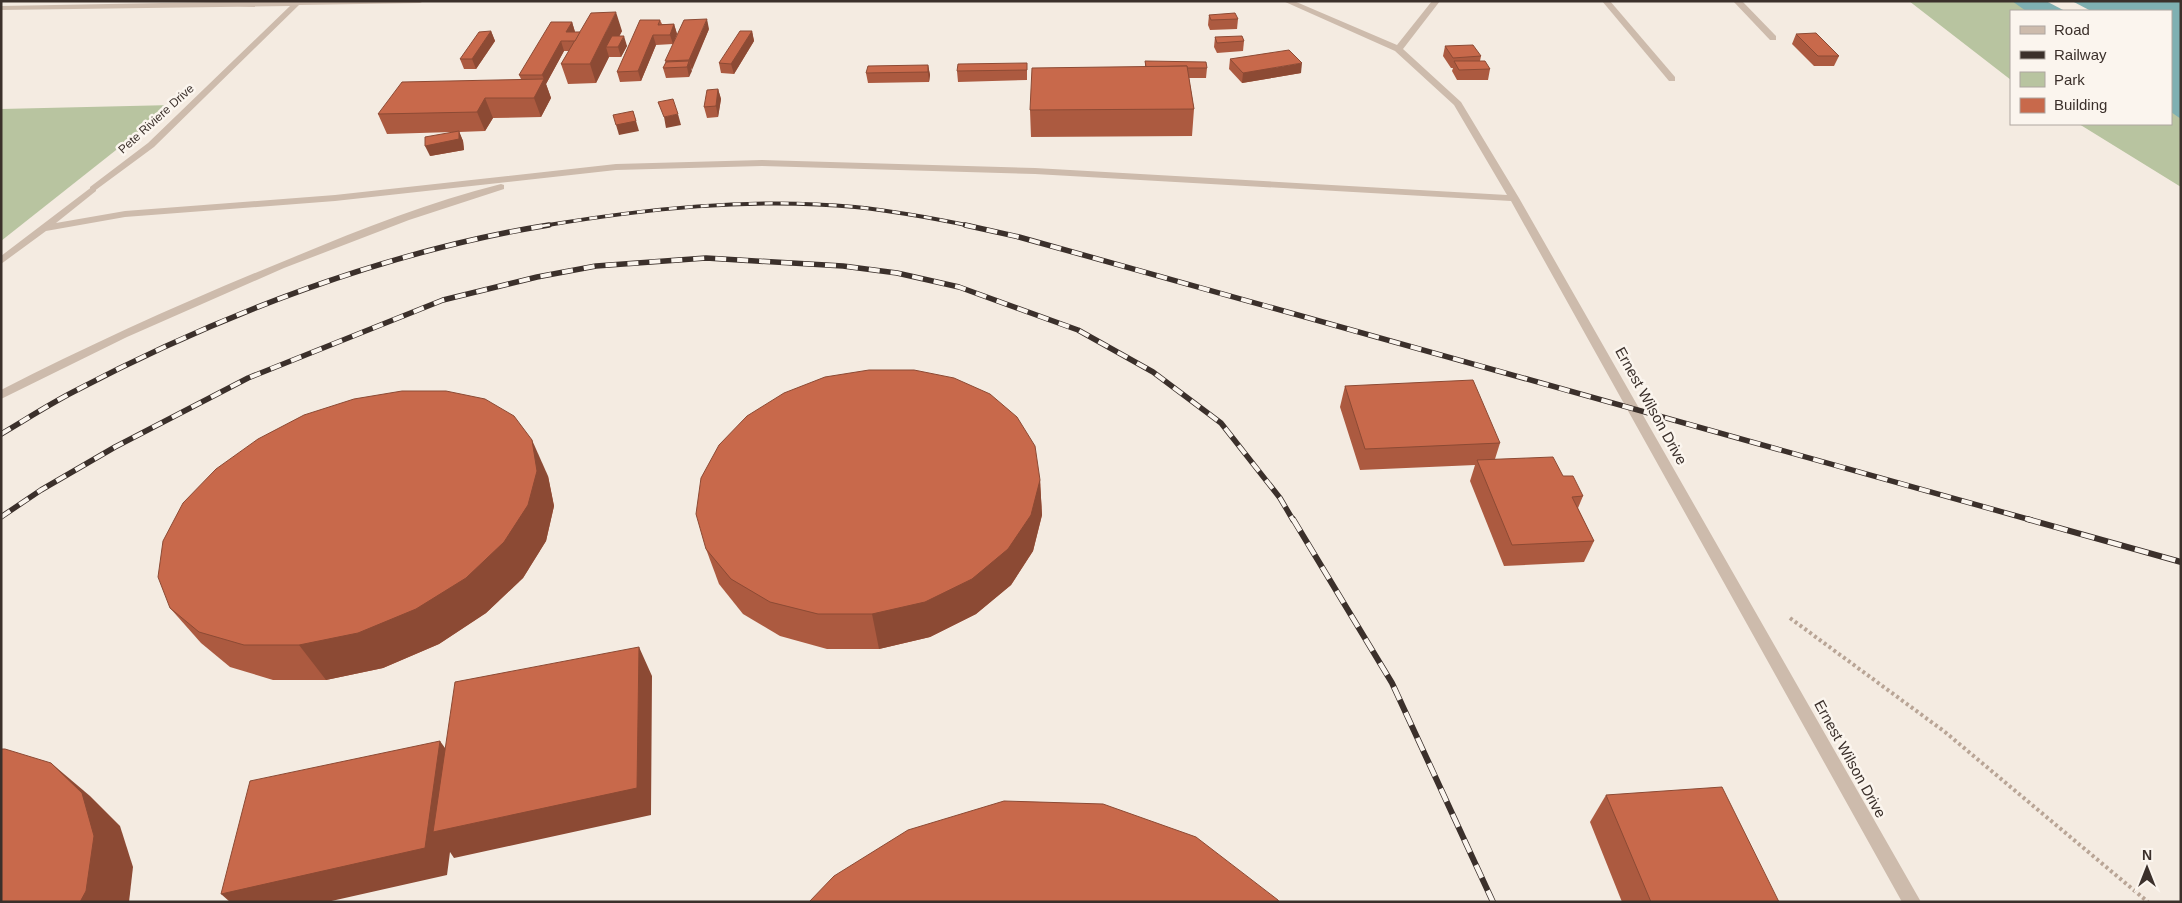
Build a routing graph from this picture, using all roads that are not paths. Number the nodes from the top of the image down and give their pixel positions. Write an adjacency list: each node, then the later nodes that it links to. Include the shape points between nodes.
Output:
1 (420, 1): 6 (street)
2 (1287, 1): 9 (street, Ernest Wilson Drive)
3 (1436, 1): 9 (street)
4 (1606, 1): 10 (street)
5 (1737, 1): 8 (street)
6 (297, 3): 7 (street); 13 (street, Pete Riviere Drive, via 151,144)
7 (1, 8)
8 (1773, 38)
9 (1398, 49): 12 (street, Ernest Wilson Drive, via 1458,104)
10 (1672, 79)
11 (536, 177): 12 (street, via 616,167 762,162 1035,171); 13 (street, via 335,198 125,214); 15 (street, via 438,205 332,244 83,351)
12 (1514, 198): 16 (street, Ernest Wilson Drive)
13 (45, 228): 14 (street, Pete Riviere Drive)
14 (1, 262)
15 (1, 395)
16 (1912, 902)

